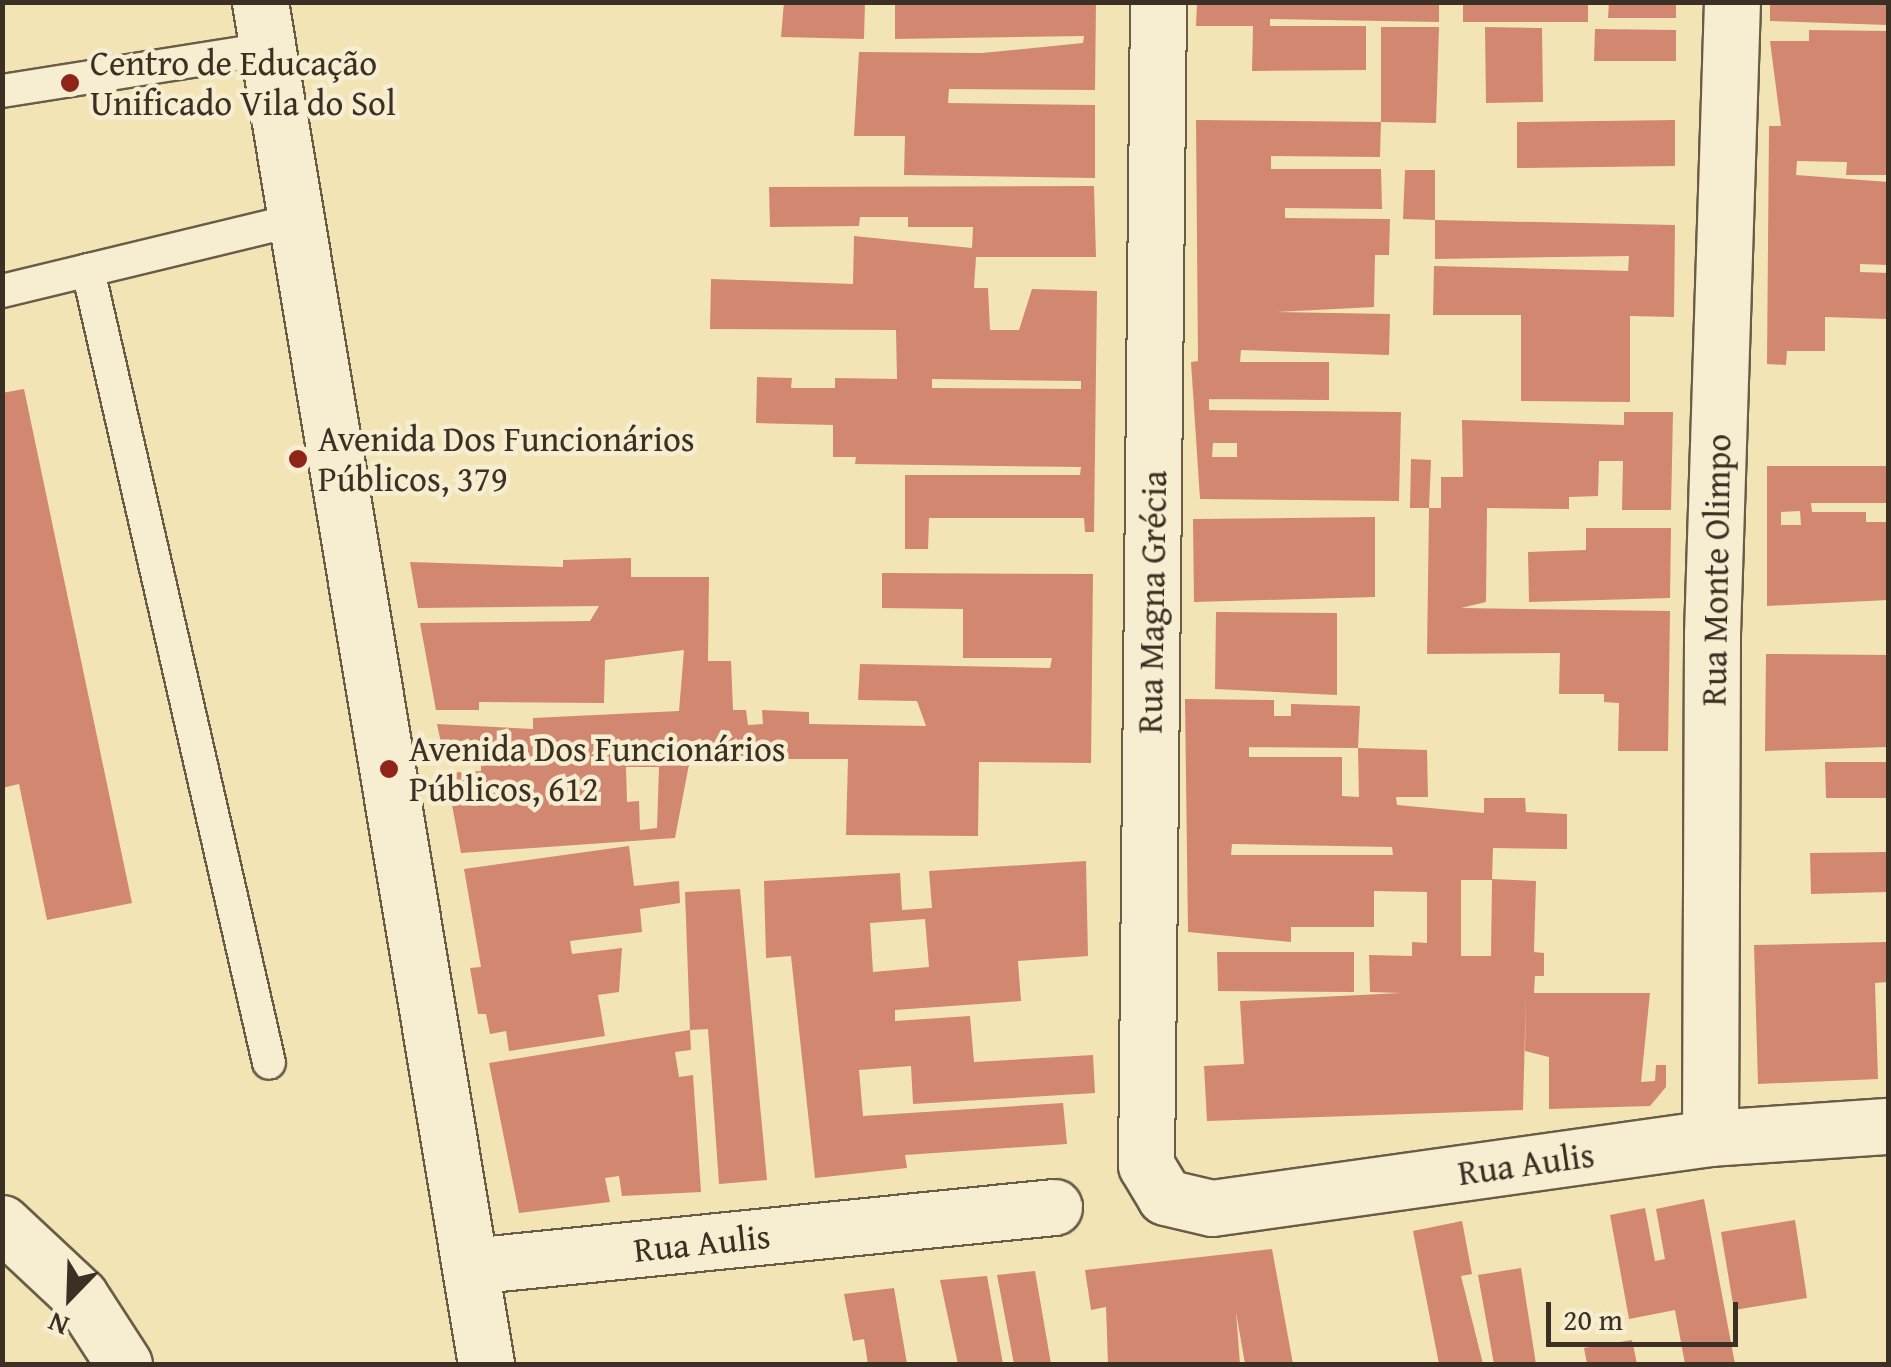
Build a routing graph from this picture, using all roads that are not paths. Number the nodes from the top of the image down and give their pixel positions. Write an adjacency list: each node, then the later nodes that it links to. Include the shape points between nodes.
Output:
1 (1158, 2): 11 (street, Rua Magna Grécia, via 1146,1165)
2 (1732, 2): 10 (street, Rua Monte Olimpo, via 1712,634)
3 (264, 26): 4 (lane); 5 (street)
4 (2, 92)
5 (296, 220): 6 (lane); 14 (street)
6 (88, 270): 7 (lane); 8 (lane)
7 (2, 291)
8 (269, 1063)
9 (1888, 1126): 10 (street, Rua Aulis)
10 (1710, 1138): 11 (street, Rua Aulis, via 1212,1208)
11 (1165, 1197)
12 (1054, 1208): 14 (street, Rua Aulis)
13 (2, 1223): 15 (street, via 80,1296)
14 (470, 1266): 16 (street)
15 (124, 1364)
16 (486, 1364)

